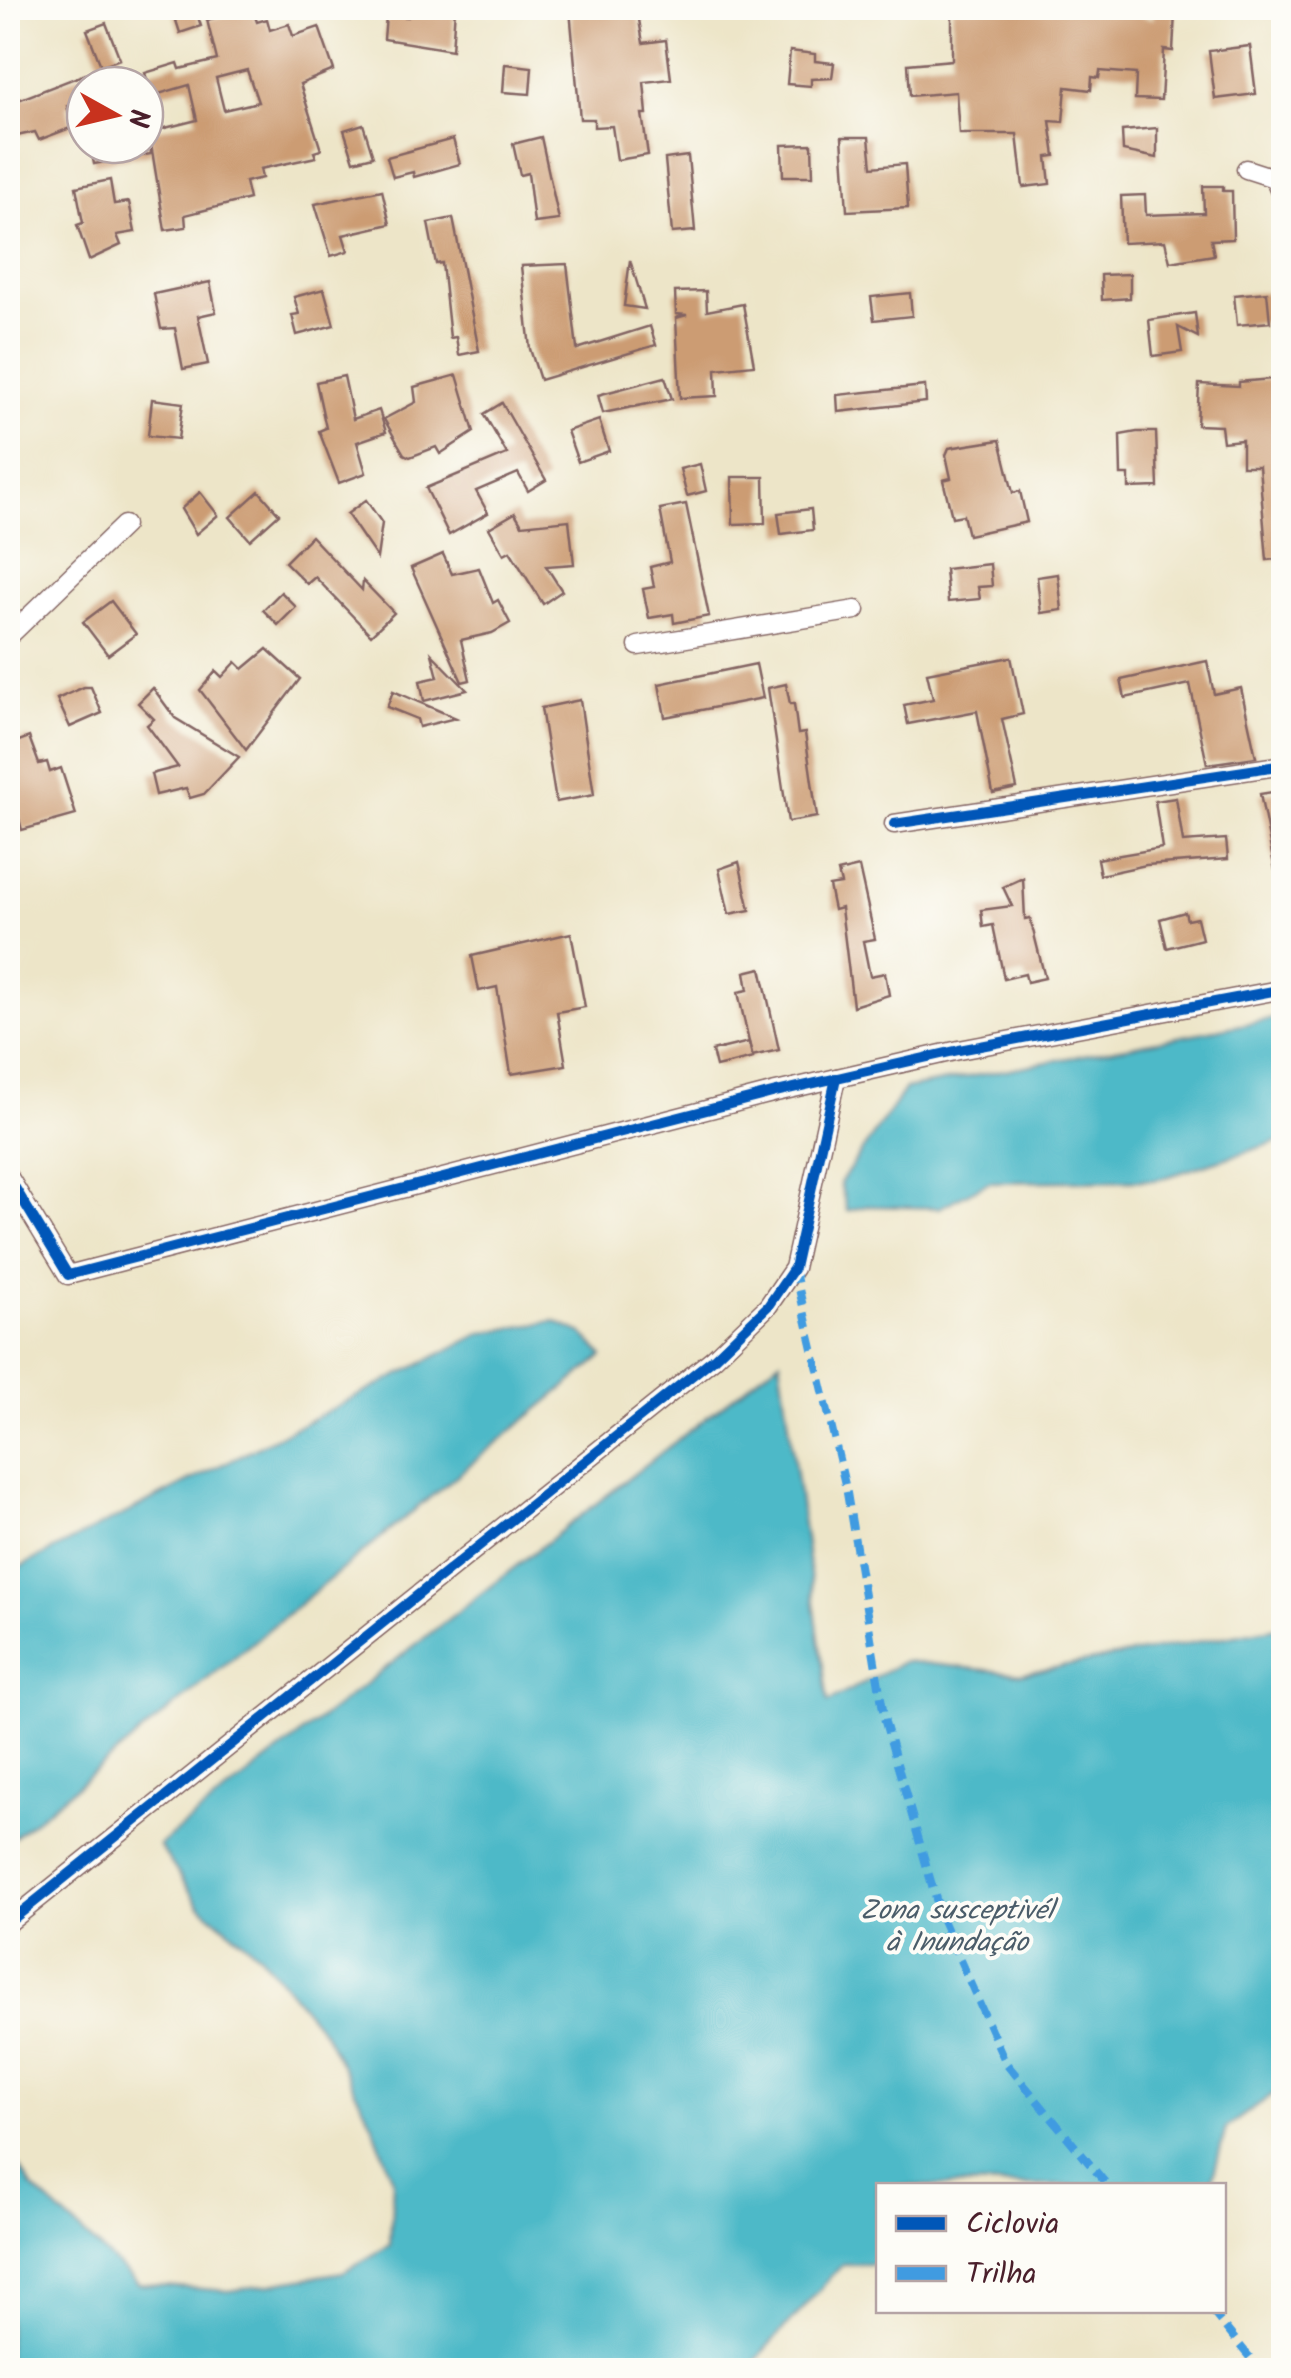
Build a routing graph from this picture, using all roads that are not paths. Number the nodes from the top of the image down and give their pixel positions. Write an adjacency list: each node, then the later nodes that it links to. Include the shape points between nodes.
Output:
1 (1246, 169): 2 (street, via 1274,178)
2 (1284, 201)
3 (124, 525): 5 (street)
4 (856, 610): 6 (street)
5 (8, 637)
6 (638, 646)
7 (1284, 766): 8 (street)
8 (894, 824)
9 (1284, 989): 10 (street)
10 (836, 1078): 11 (street, via 68,1275); 12 (street, via 794,1268 768,1306 714,1358)
11 (8, 1176)
12 (8, 1923)

